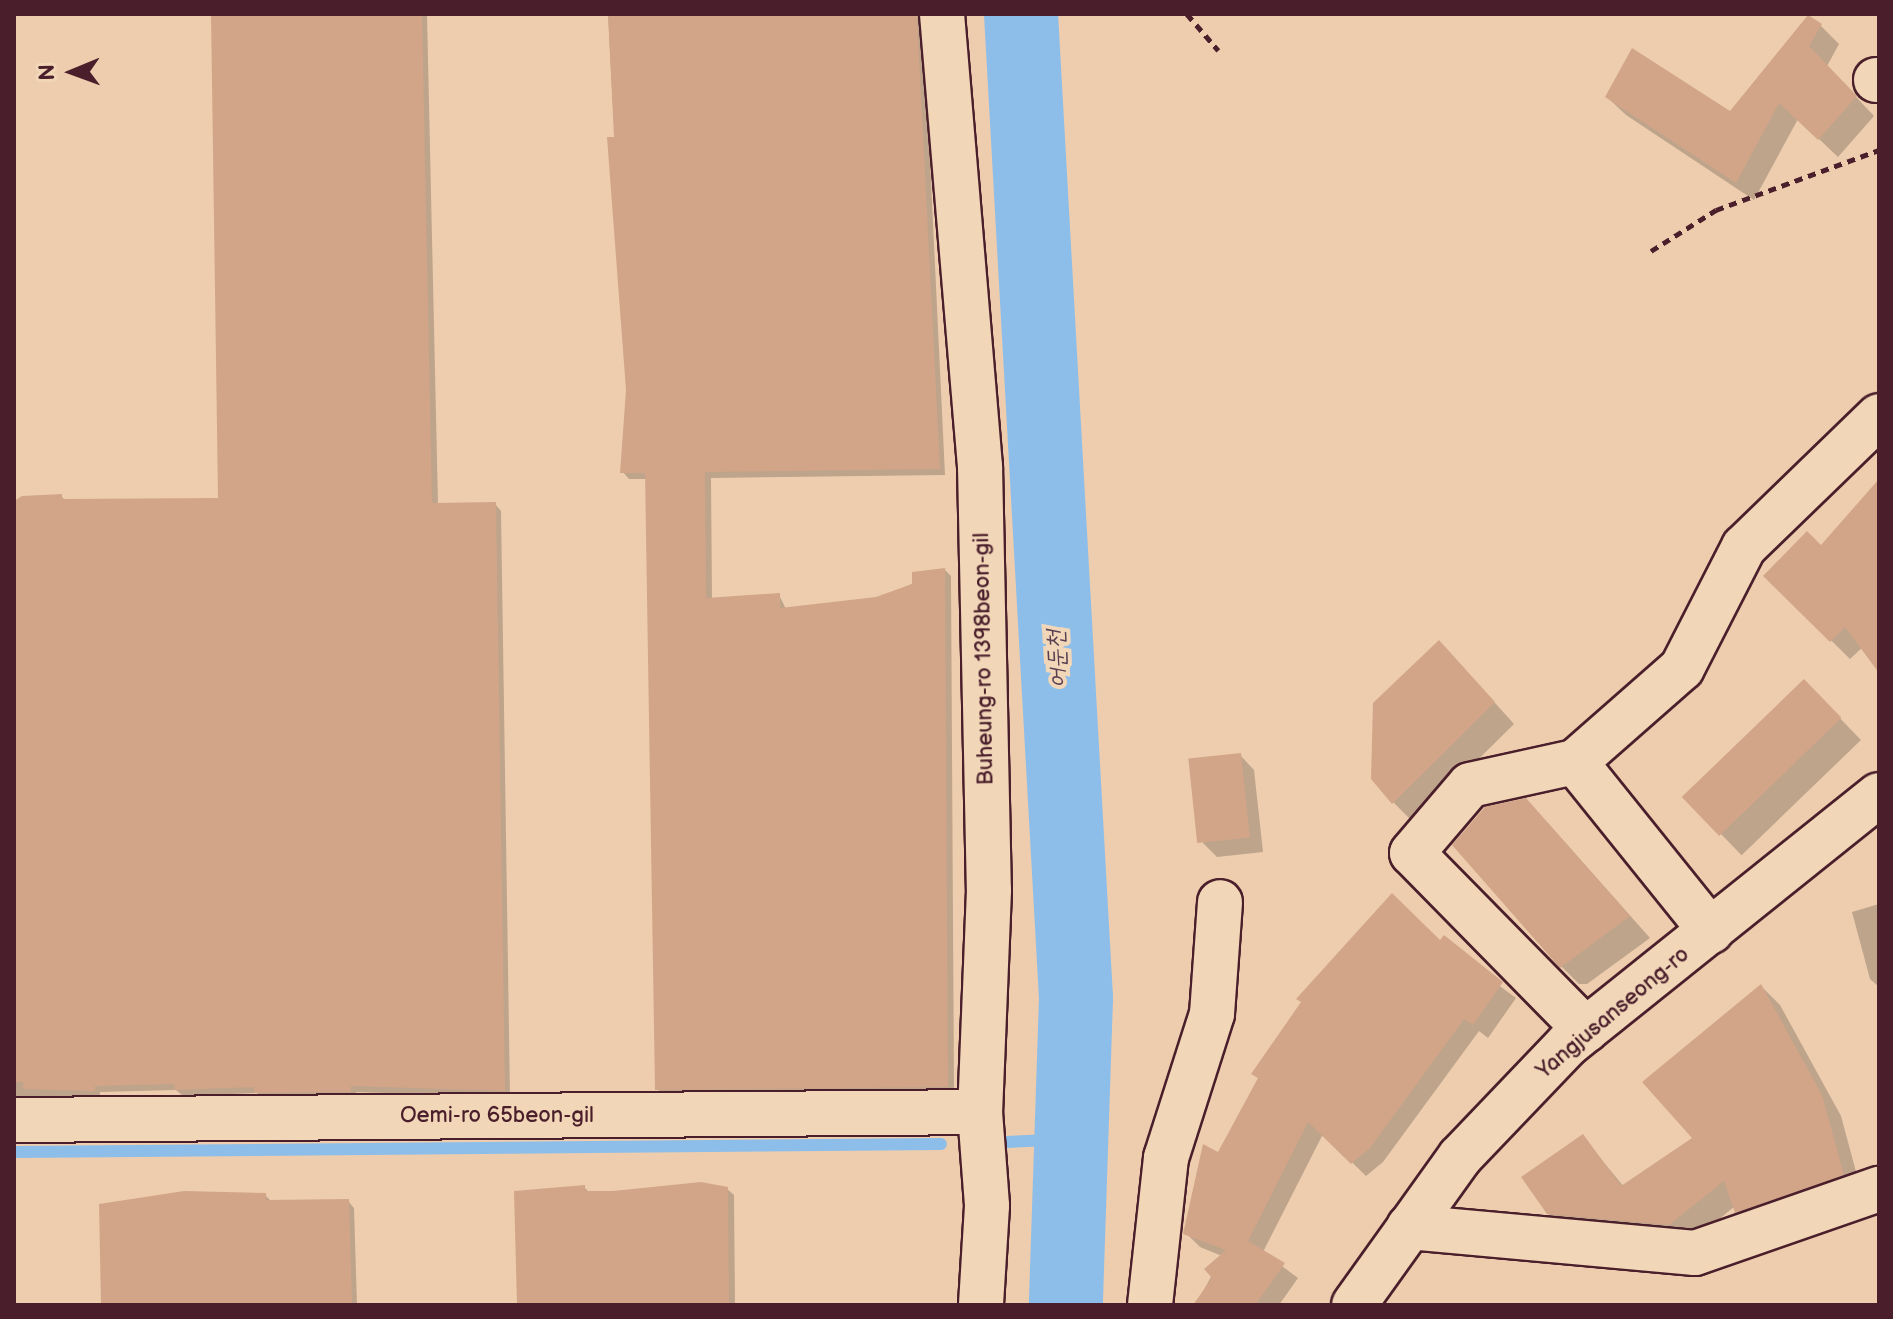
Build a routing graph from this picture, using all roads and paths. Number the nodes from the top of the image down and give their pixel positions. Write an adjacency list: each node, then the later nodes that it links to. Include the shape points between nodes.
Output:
1 (942, 14): 12 (street, Buheung-ro 1398beon-gil, via 980,466 989,890)
2 (1187, 14): 3 (path)
3 (1218, 50)
4 (1879, 150): 5 (path, via 1716,210)
5 (1651, 251)
6 (1879, 416): 7 (street, via 1744,547 1682,668)
7 (1575, 762): 10 (street); 11 (street, via 1470,785 1412,853)
8 (1879, 795): 10 (street, Yangjusanseong-ro)
9 (1220, 902): 18 (street, via 1212,1014 1166,1158)
10 (1711, 931): 11 (street, Yangjusanseong-ro)
11 (1586, 1030): 15 (street, Yangjusanseong-ro, via 1460,1157)
12 (980, 1112): 13 (street, Oemi-ro 65beon-gil); 17 (street, Buheung-ro 1398beon-gil, via 987,1206)
13 (14, 1120)
14 (1879, 1189): 15 (street, via 1695,1253)
15 (1409, 1227): 16 (street, Yangjusanseong-ro)
16 (1366, 1297)
17 (981, 1305)
18 (1150, 1305)

